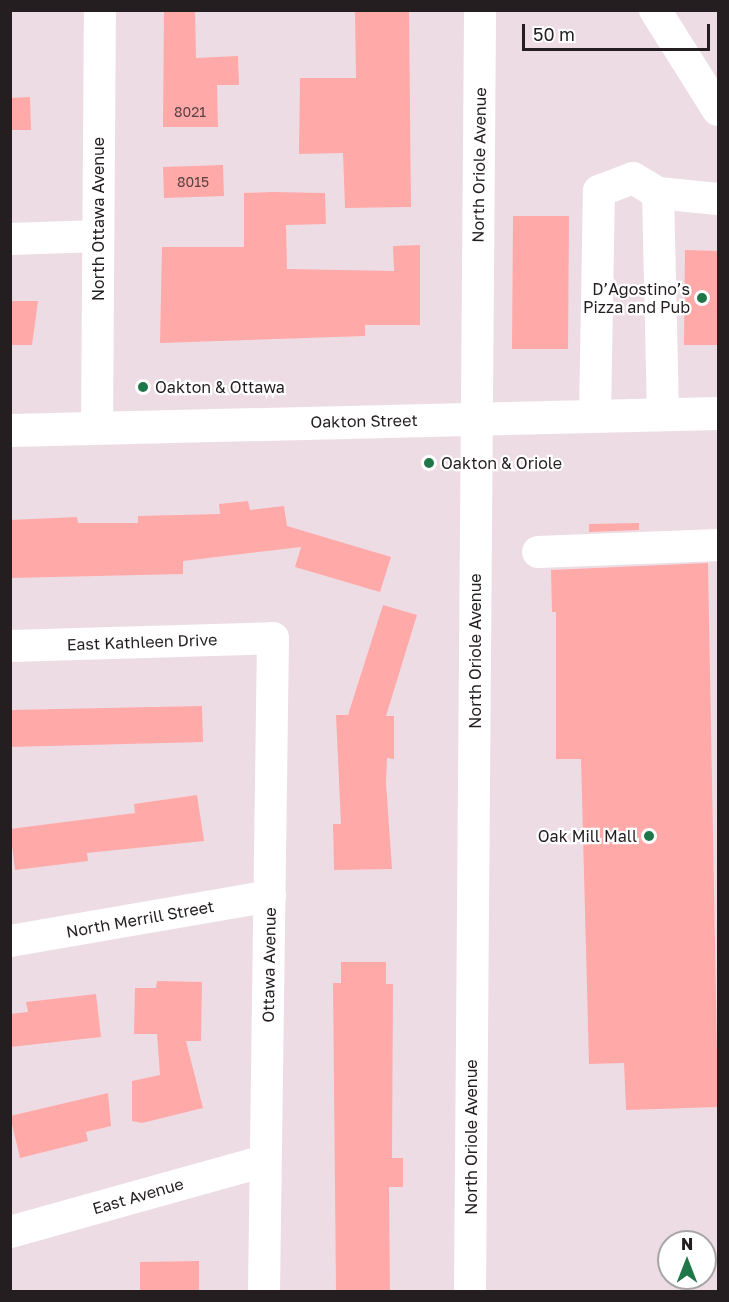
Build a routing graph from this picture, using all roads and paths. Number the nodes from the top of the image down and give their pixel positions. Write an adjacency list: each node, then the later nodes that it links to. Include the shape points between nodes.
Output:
1 (100, 10): 7 (street, North Ottawa Avenue)
2 (480, 10): 12 (street, North Oriole Avenue)
3 (655, 10): 4 (street)
4 (718, 110)
5 (658, 193): 6 (street); 10 (street); 11 (street, via 633,178 599,191)
6 (718, 199)
7 (98, 236): 8 (street); 13 (street, North Ottawa Avenue)
8 (10, 239)
9 (718, 413): 10 (main road, Oakton Street)
10 (663, 415): 11 (main road, Oakton Street)
11 (595, 416): 12 (main road, Oakton Street)
12 (476, 419): 13 (main road, Oakton Street); 24 (street, North Oriole Avenue)
13 (97, 428): 14 (main road, Oakton Street)
14 (10, 430)
15 (718, 545): 16 (street)
16 (538, 552)
17 (273, 638): 18 (street, East Kathleen Drive); 19 (street, Ottawa Avenue)
18 (10, 645)
19 (270, 896): 20 (street, North Merrill Street); 21 (street, Ottawa Avenue)
20 (10, 941)
21 (265, 1161): 22 (street, East Avenue); 23 (street, Ottawa Avenue)
22 (10, 1232)
23 (264, 1292)
24 (470, 1292)

